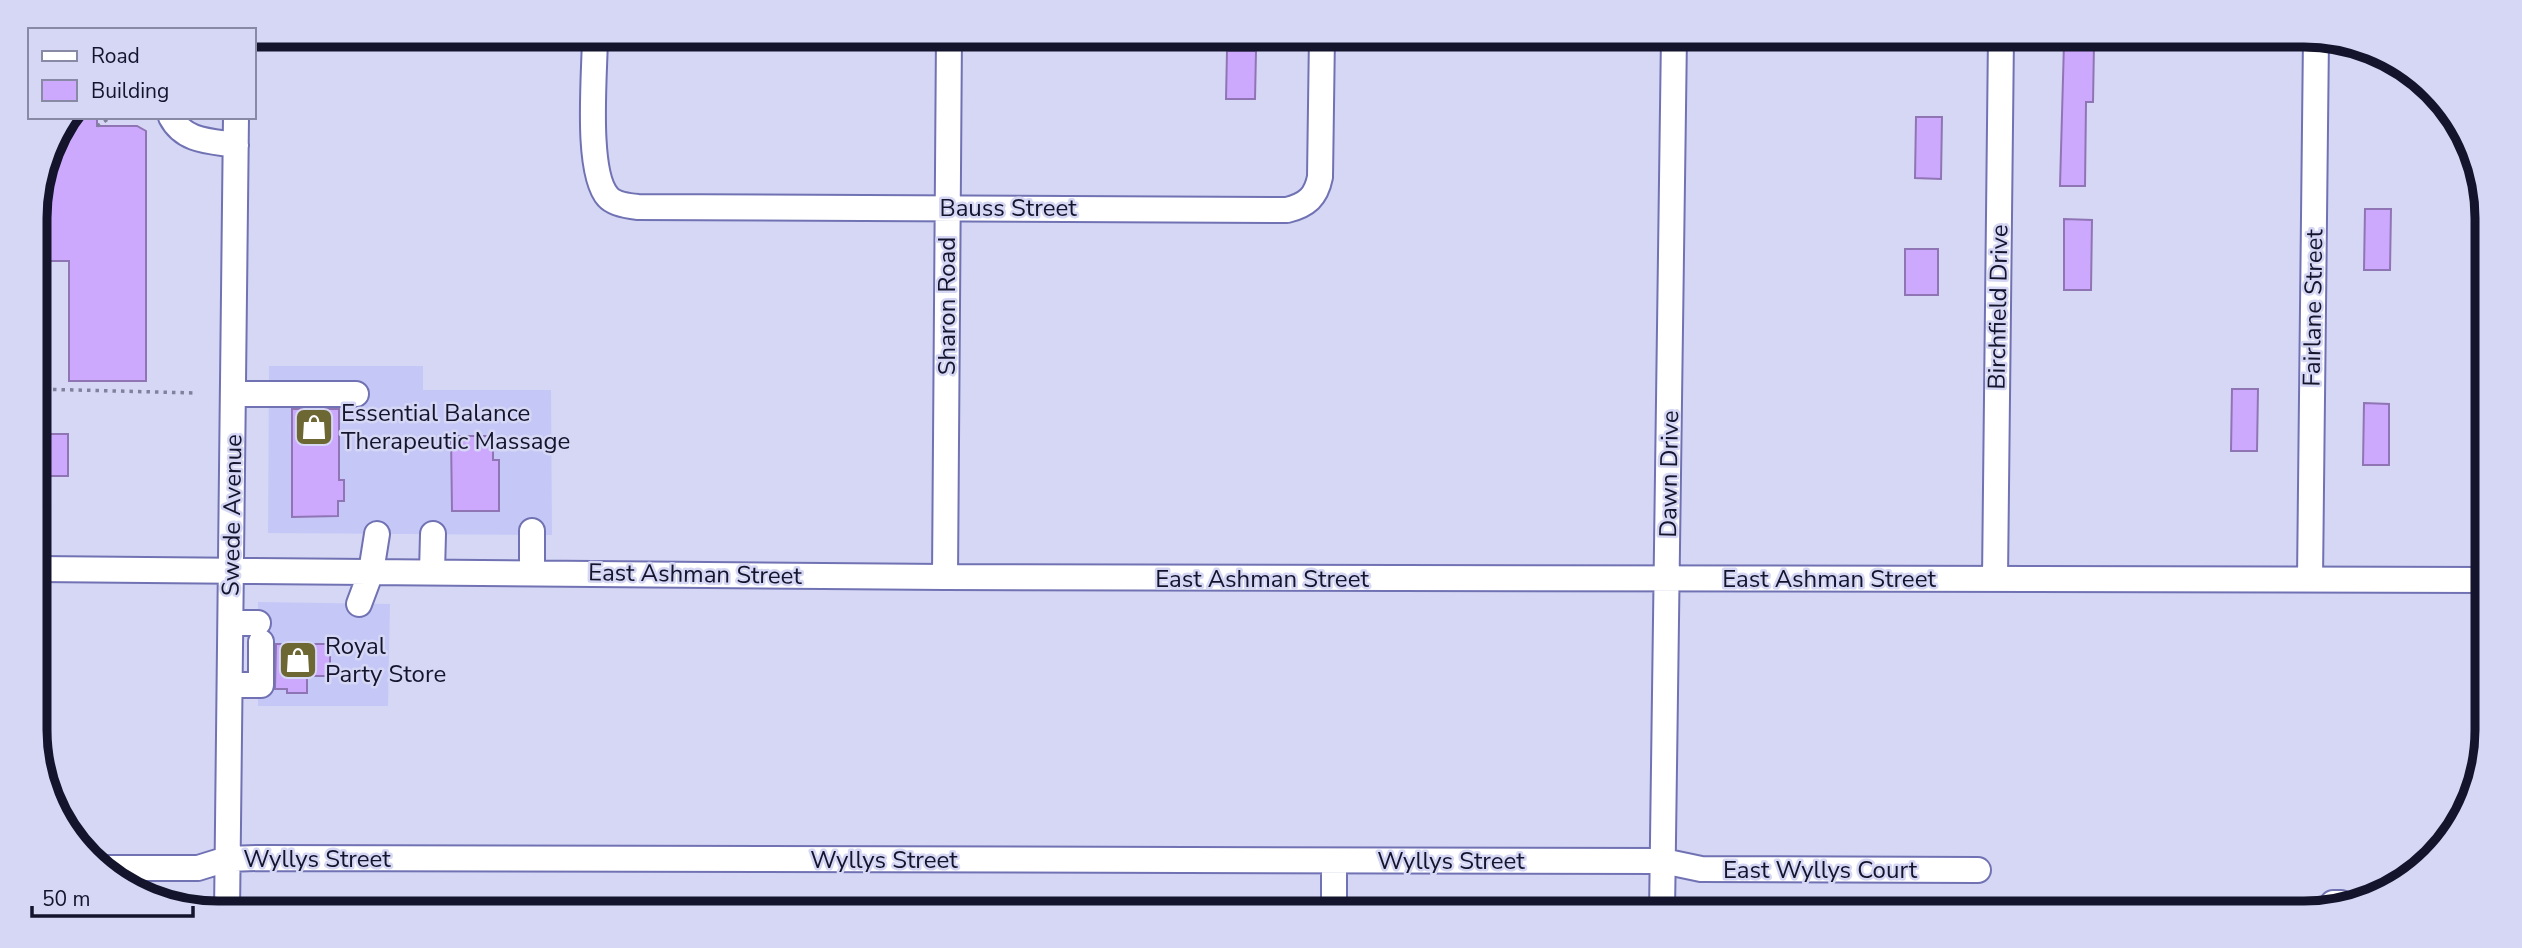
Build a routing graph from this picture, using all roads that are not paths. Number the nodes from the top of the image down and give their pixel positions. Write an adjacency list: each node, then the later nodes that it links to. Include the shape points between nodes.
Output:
1 (1322, 47): 10 (street, Bauss Street, via 1320,177 1309,201 1287,210)
2 (1674, 47): 24 (street, Dawn Drive)
3 (2001, 47): 22 (street, Birchfield Drive)
4 (595, 48): 10 (street, Bauss Street, via 594,160 598,181 609,198 638,207)
5 (949, 48): 10 (street, Sharon Road)
6 (2316, 48): 23 (street, Fairlane Street)
7 (172, 119): 9 (street, via 181,133)
8 (236, 119): 9 (street, Swede Avenue)
9 (236, 145): 11 (street, Swede Avenue)
10 (948, 207): 21 (street, Sharon Road)
11 (233, 394): 12 (street); 17 (street, Swede Avenue)
12 (356, 394)
13 (533, 531): 20 (street)
14 (377, 534): 18 (street)
15 (433, 534): 19 (street)
16 (47, 569): 17 (street, East Ashman Street)
17 (232, 570): 18 (street, East Ashman Street); 27 (street, Swede Avenue)
18 (371, 572): 19 (street, East Ashman Street); 26 (street)
19 (432, 572): 20 (street, East Ashman Street)
20 (532, 573): 21 (street, East Ashman Street)
21 (945, 577): 24 (street, East Ashman Street)
22 (1995, 579): 23 (street, East Ashman Street); 24 (street, East Ashman Street)
23 (2310, 579): 25 (street, East Ashman Street)
24 (1668, 580): 30 (street, Dawn Drive)
25 (2475, 580)
26 (359, 604)
27 (231, 623): 28 (street, Swede Avenue); 28 (street, via 260,632 261,685)
28 (230, 685): 29 (street, Swede Avenue)
29 (227, 859): 31 (street, Wyllys Street); 32 (street, Wyllys Street, via 198,868); 36 (street, Swede Avenue)
30 (1662, 860): 31 (street, Wyllys Street); 33 (street, East Wyllys Court, via 1701,869); 35 (street, Dawn Drive)
31 (1334, 861): 34 (street)
32 (118, 868)
33 (1978, 870)
34 (1334, 900)
35 (1662, 900)
36 (227, 901)

